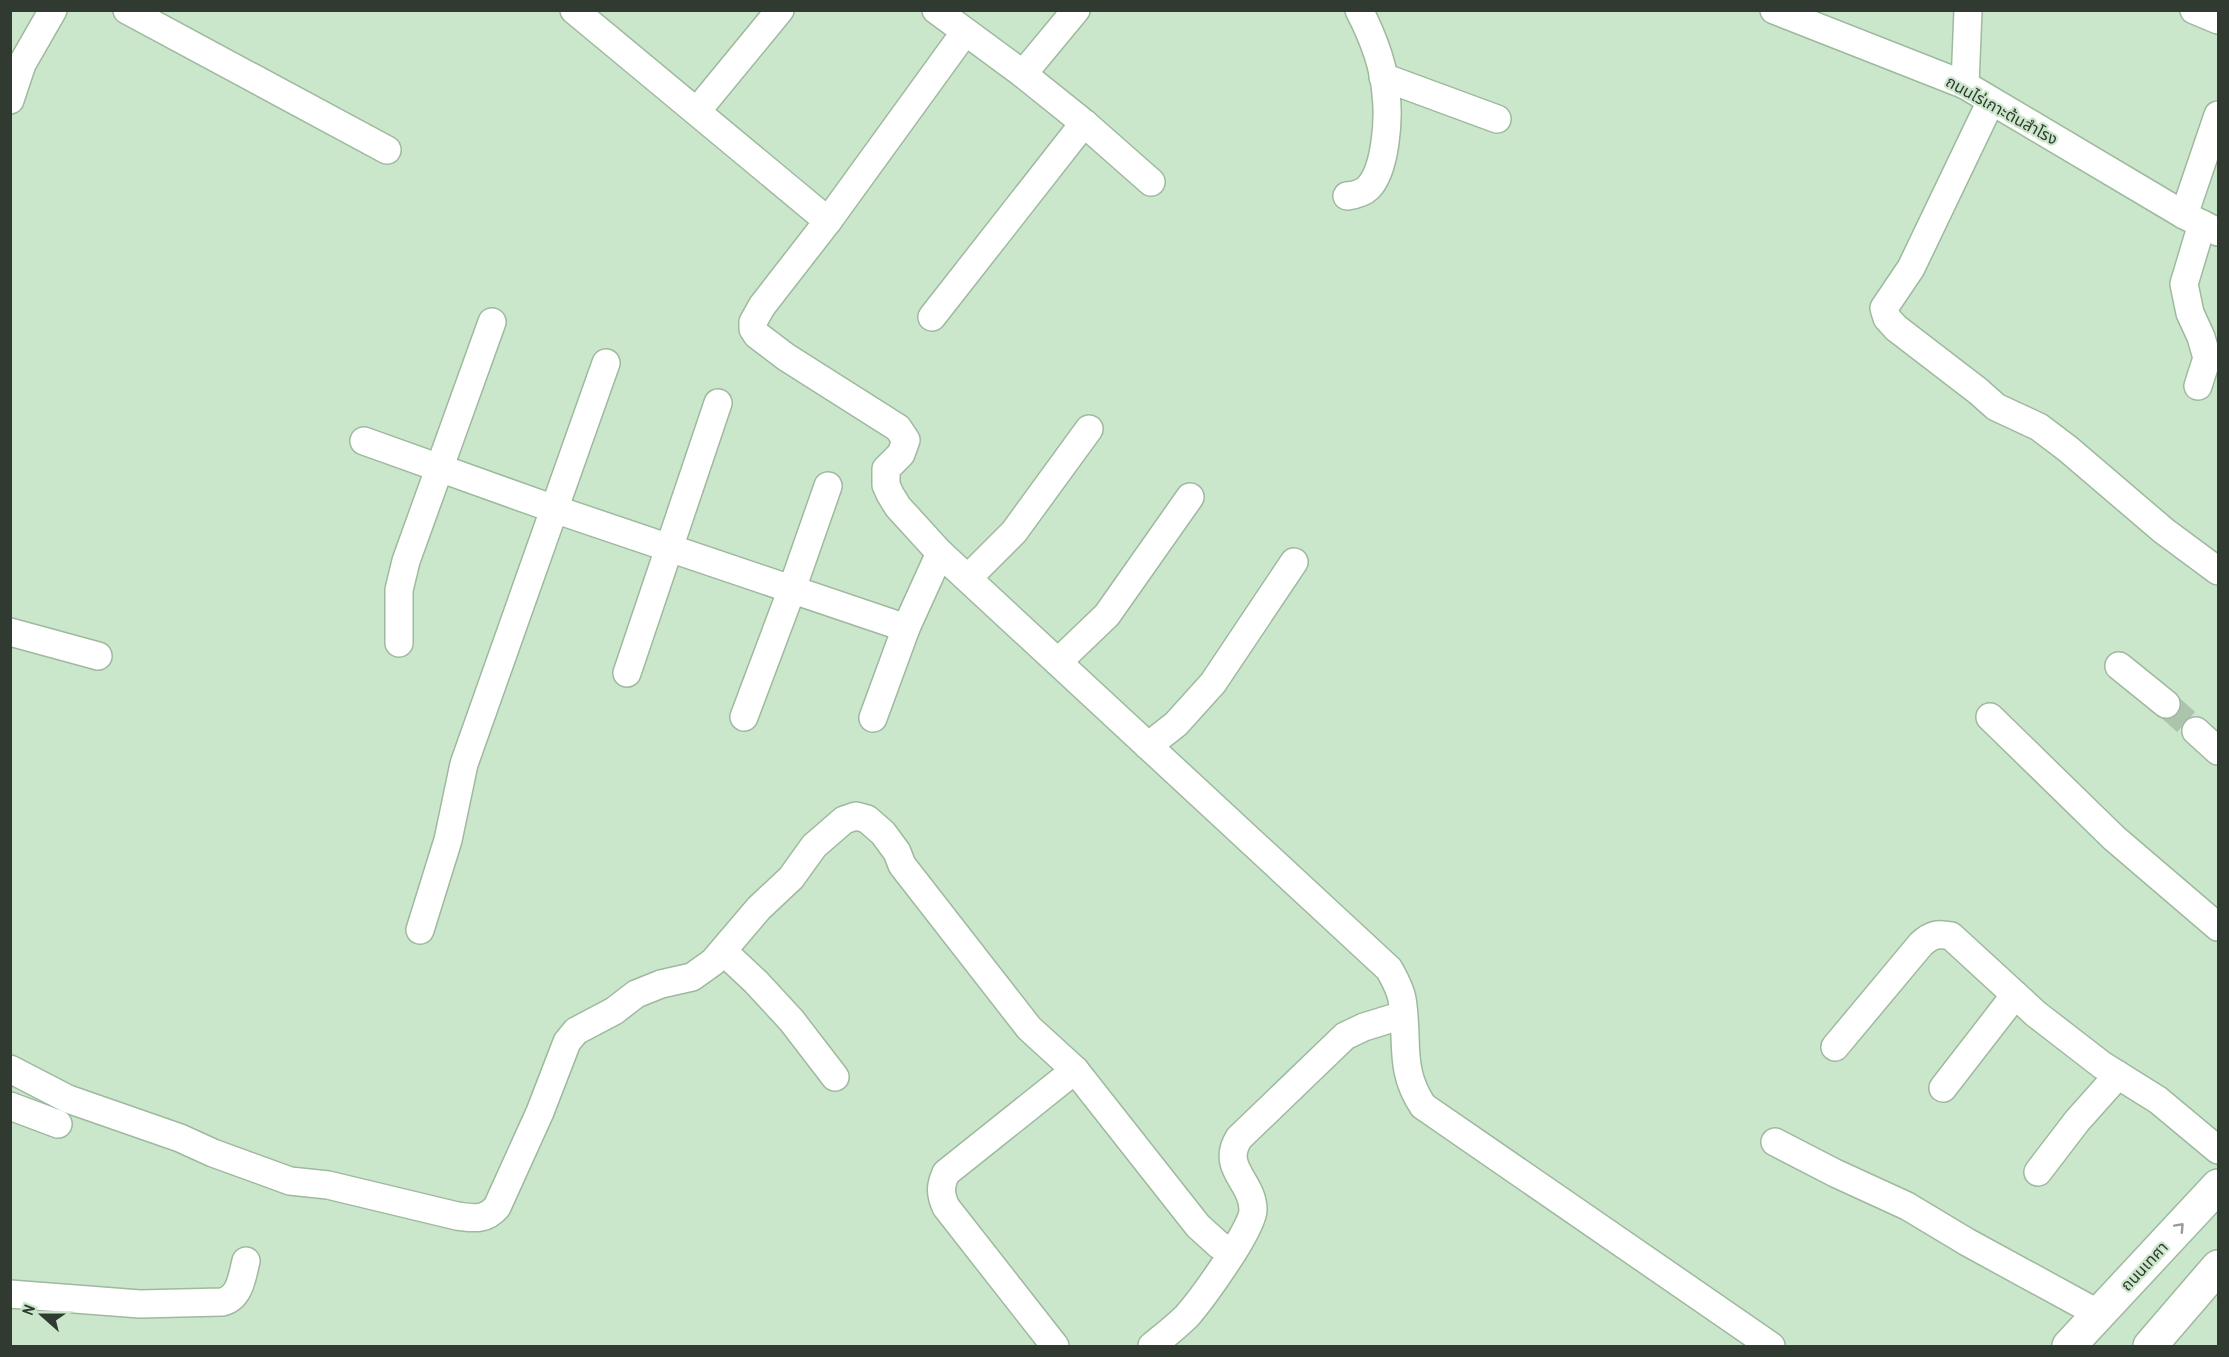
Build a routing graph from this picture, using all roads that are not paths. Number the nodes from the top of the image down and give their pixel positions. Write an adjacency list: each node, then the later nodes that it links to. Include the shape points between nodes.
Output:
1 (53, 10): 16 (street, via 22,64)
2 (127, 10): 22 (street)
3 (780, 10): 18 (street)
4 (936, 10): 12 (street)
5 (1076, 10): 13 (street)
6 (1359, 10): 14 (street)
7 (1774, 10): 15 (street, ถนนไร่เกาะต้นสำโรง)
8 (1968, 10): 15 (street)
9 (2194, 10): 11 (street)
10 (588, 15): 18 (street)
11 (2218, 20)
12 (965, 32): 13 (street); 25 (street)
13 (1023, 74): 21 (street)
14 (1383, 76): 20 (street); 24 (street, via 1386,135 1376,176 1368,189)
15 (1965, 85): 17 (street, ถนนไร่เกาะต้นสำโรง)
16 (10, 100)
17 (1991, 101): 26 (street, ถนนไร่เกาะต้นสำโรง); 41 (street, via 1911,268 1884,308 1887,318 1996,406 2039,427 2068,448 2164,531)
18 (698, 111): 25 (street)
19 (2218, 115): 26 (street)
20 (1497, 119)
21 (1084, 123): 23 (street); 27 (street)
22 (387, 150)
23 (1151, 182)
24 (1347, 196)
25 (828, 221): 39 (street, via 762,306 753,329 786,357 898,428 906,440 901,454 886,469 886,485 898,507)
26 (2201, 224): 30 (street, via 2184,284 2207,358)
27 (932, 317)
28 (492, 322): 34 (street)
29 (606, 363): 37 (street)
30 (2198, 386)
31 (718, 403): 38 (street)
32 (1089, 429): 42 (street, via 1014,532)
33 (364, 441): 34 (street)
34 (440, 469): 37 (street); 46 (street, via 399,590)
35 (828, 486): 43 (street)
36 (1190, 498): 48 (street, via 1107,615)
37 (554, 509): 38 (street); 59 (street, via 465,764 448,840)
38 (670, 548): 43 (street); 50 (street)
39 (940, 553): 42 (street); 44 (street)
40 (1294, 562): 56 (street, via 1213,683 1176,724)
41 (2218, 571)
42 (968, 578): 48 (street)
43 (792, 589): 44 (street); 52 (street)
44 (906, 628): 54 (street)
45 (10, 632): 47 (street)
46 (399, 643)
47 (98, 657)
48 (1058, 662): 56 (street)
49 (2119, 666): 51 (street)
50 (627, 673)
51 (2166, 704)
52 (744, 717)
53 (1990, 717): 58 (street, via 2114,838)
54 (873, 718)
55 (2196, 731): 57 (street)
56 (1148, 746): 62 (street, via 1389,969 1402,998)
57 (2218, 750)
58 (2218, 927)
59 (420, 930)
60 (723, 951): 64 (street, via 692,977 636,994 576,1031 567,1042 497,1208 485,1217 457,1216 328,1185 290,1181 68,1099); 65 (street, via 832,828 856,816 867,819 884,833 908,874 1029,1028); 67 (street, via 792,1021)
61 (2015, 995): 63 (street, via 1950,936 1931,935); 66 (street); 68 (street)
62 (1403, 1015): 75 (street, via 1345,1036 1239,1138 1232,1159 1249,1193 1253,1215); 83 (street, via 1407,1074 1423,1106)
63 (1835, 1047)
64 (10, 1070)
65 (1074, 1070): 75 (street, via 1198,1226 1219,1245); 81 (street, via 946,1173 940,1185 946,1207)
66 (2118, 1075): 72 (street, via 2157,1100); 73 (street)
67 (835, 1077)
68 (1943, 1088)
69 (10, 1106): 70 (street)
70 (58, 1124)
71 (1775, 1142): 80 (street, via 1907,1206)
72 (2218, 1150)
73 (2038, 1172)
74 (2218, 1186): 80 (main road, ถนนเทศา, one-way to 74)
75 (1233, 1251): 82 (street, via 1187,1316)
76 (246, 1262): 79 (street, via 240,1288 229,1301 222,1302 140,1304)
77 (2218, 1267): 85 (main road)
78 (2218, 1292): 86 (main road)
79 (10, 1294)
80 (2099, 1314): 84 (main road, ถนนเทศา)
81 (1055, 1347)
82 (1152, 1347)
83 (1771, 1347)
84 (2069, 1347)
85 (2150, 1347)
86 (2157, 1347)

